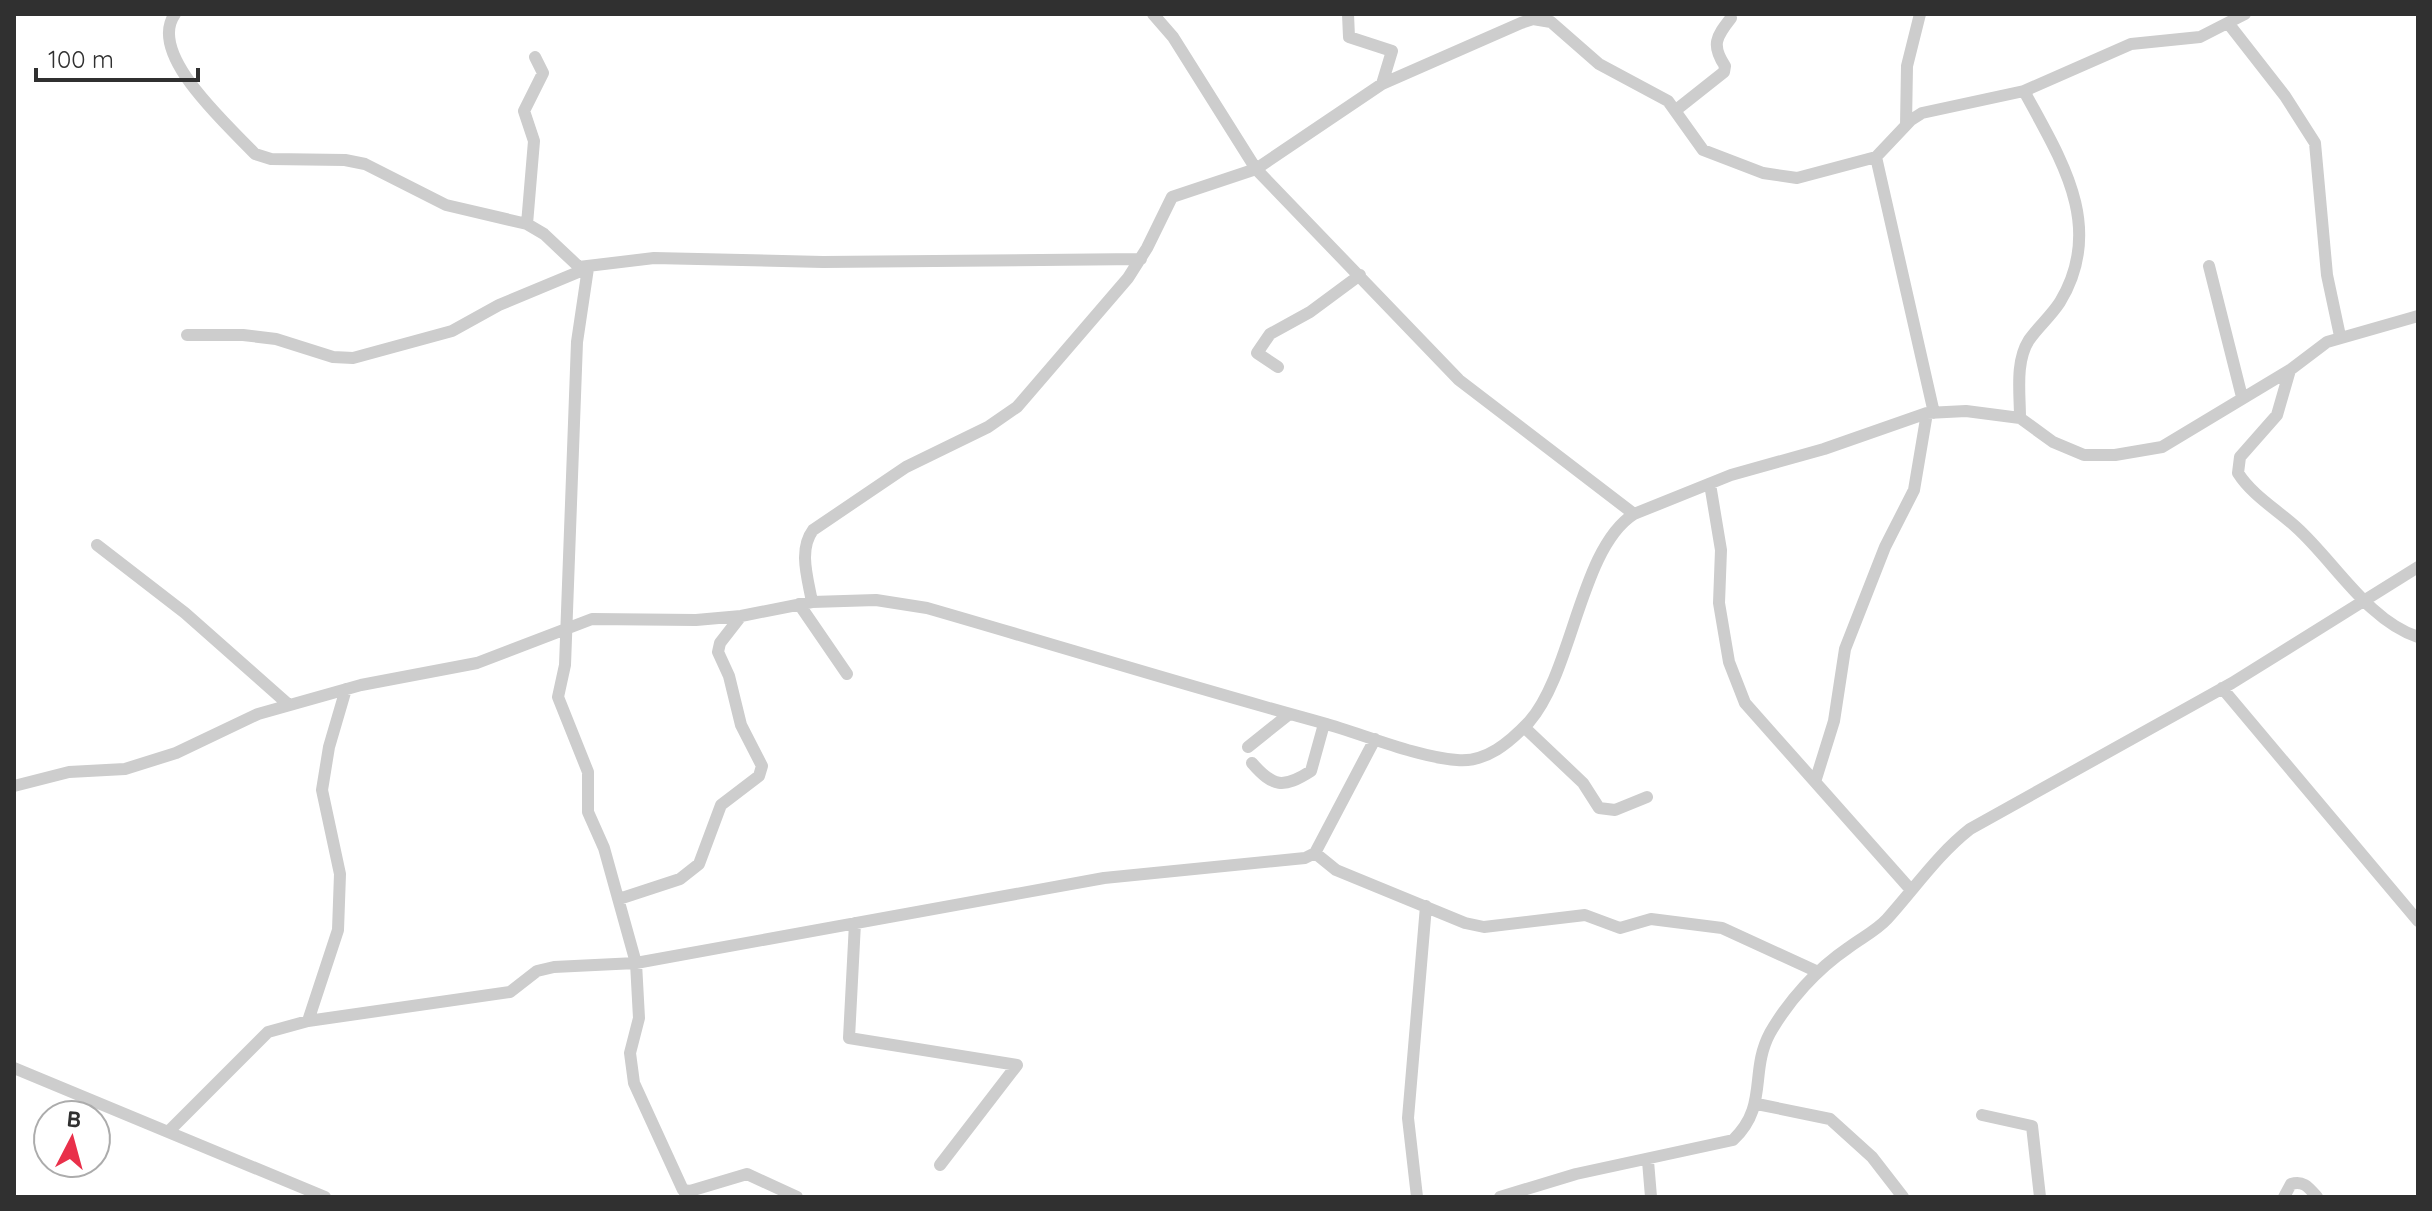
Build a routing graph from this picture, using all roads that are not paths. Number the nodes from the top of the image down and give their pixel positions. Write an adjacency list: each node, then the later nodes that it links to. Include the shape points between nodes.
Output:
1 (175, 14): 17 (street, via 168,36 182,72 255,154 355,161 446,205)
2 (1153, 14): 16 (street)
3 (1348, 14): 11 (street, via 1349,37 1392,51)
4 (1920, 14): 14 (street, via 1908,58)
5 (2245, 14): 9 (street)
6 (1544, 17): 7 (street); 13 (street, via 1599,64 1659,93)
7 (1516, 18): 11 (street)
8 (1731, 18): 13 (street, via 1716,37 1724,72)
9 (2228, 23): 12 (street, via 2200,37 2131,44); 24 (street, via 2315,143 2327,275)
10 (535, 57): 17 (street, via 543,73 524,111 534,141)
11 (1382, 84): 16 (street)
12 (2024, 91): 14 (street, via 1922,113); 29 (street, via 2069,176 2079,227 2070,278 2022,355)
13 (1676, 110): 15 (street, via 1703,150 1754,171 1797,178)
14 (1906, 125): 15 (street)
15 (1876, 157): 28 (street)
16 (1256, 169): 18 (street, via 1172,197); 21 (street)
17 (527, 224): 20 (street, via 573,264)
18 (1141, 259): 20 (street, via 654,258); 35 (street, via 1017,407 906,467 813,530 805,556)
19 (2209, 266): 27 (street)
20 (588, 268): 23 (street, via 452,331 353,358 276,339); 37 (street, via 577,342)
21 (1360, 275): 25 (street, via 1270,334 1257,353); 31 (street, via 1474,393)
22 (2418, 316): 24 (street)
23 (187, 335)
24 (2340, 336): 26 (street)
25 (1278, 367)
26 (2290, 370): 27 (street); 34 (street, via 2282,404 2240,457 2238,473)
27 (2242, 397): 29 (street, via 2162,447 2115,455 2068,451)
28 (1931, 413): 29 (street); 30 (street); 49 (street, via 1914,490 1845,649 1834,721)
29 (2020, 418)
30 (1710, 484): 31 (street); 49 (street, via 1729,662 1745,703)
31 (1634, 514): 45 (street, via 1611,538 1576,615 1556,677)
32 (97, 545): 42 (street, via 185,613)
33 (2418, 567): 34 (street)
34 (2367, 601): 38 (street, via 2395,627); 40 (street)
35 (806, 603): 36 (street); 39 (street); 43 (street, via 876,600 927,608)
36 (741, 616): 37 (street, via 592,619); 54 (street, via 718,652 741,725 762,766 759,776 721,805 699,864 680,879)
37 (565, 628): 41 (street, via 463,667); 54 (street, via 558,697 588,772 588,812)
38 (2418, 637)
39 (847, 674)
40 (2222, 688): 53 (street, via 1970,829); 56 (street)
41 (346, 689): 42 (street); 60 (street, via 322,790 340,874 338,930)
42 (289, 705): 50 (street, via 125,769 69,772)
43 (1288, 715): 44 (street); 47 (street)
44 (1324, 724): 46 (street); 48 (street, via 1311,771 1295,781 1278,784 1266,779)
45 (1524, 727): 46 (street, via 1496,751 1477,759 1457,760); 51 (street, via 1583,783 1599,808 1615,810)
46 (1375, 739): 52 (street)
47 (1248, 747)
48 (1252, 763)
49 (1815, 782): 53 (street)
50 (14, 786)
51 (1647, 797)
52 (1315, 853): 55 (street, via 1336,870); 57 (street, via 1104,878)
53 (1911, 890): 59 (street, via 1885,921)
54 (619, 899): 58 (street)
55 (1426, 906): 59 (street, via 1484,927 1585,915 1620,928 1651,919 1722,928); 69 (street, via 1408,1118)
56 (2418, 921)
57 (855, 923): 58 (street); 66 (street, via 849,1038 1017,1065)
58 (636, 963): 60 (street, via 554,967 527,977 510,992); 68 (street, via 639,1018 630,1053 634,1083 683,1190 747,1174)
59 (1818, 972): 62 (street, via 1769,1036)
60 (308, 1021): 64 (street, via 268,1032)
61 (14, 1068): 64 (street)
62 (1757, 1104): 65 (street, via 1748,1125 1733,1140); 72 (street, via 1830,1119 1872,1157)
63 (1982, 1115): 73 (street, via 2032,1126)
64 (169, 1131): 67 (street)
65 (1648, 1161): 70 (street, via 1576,1174); 71 (street)
66 (940, 1165)
67 (325, 1197)
68 (797, 1197)
69 (1417, 1197)
70 (1500, 1197)
71 (1651, 1197)
72 (1903, 1197)
73 (2040, 1197)
74 (2284, 1197): 75 (street, via 2298,1182)
75 (2317, 1197)

